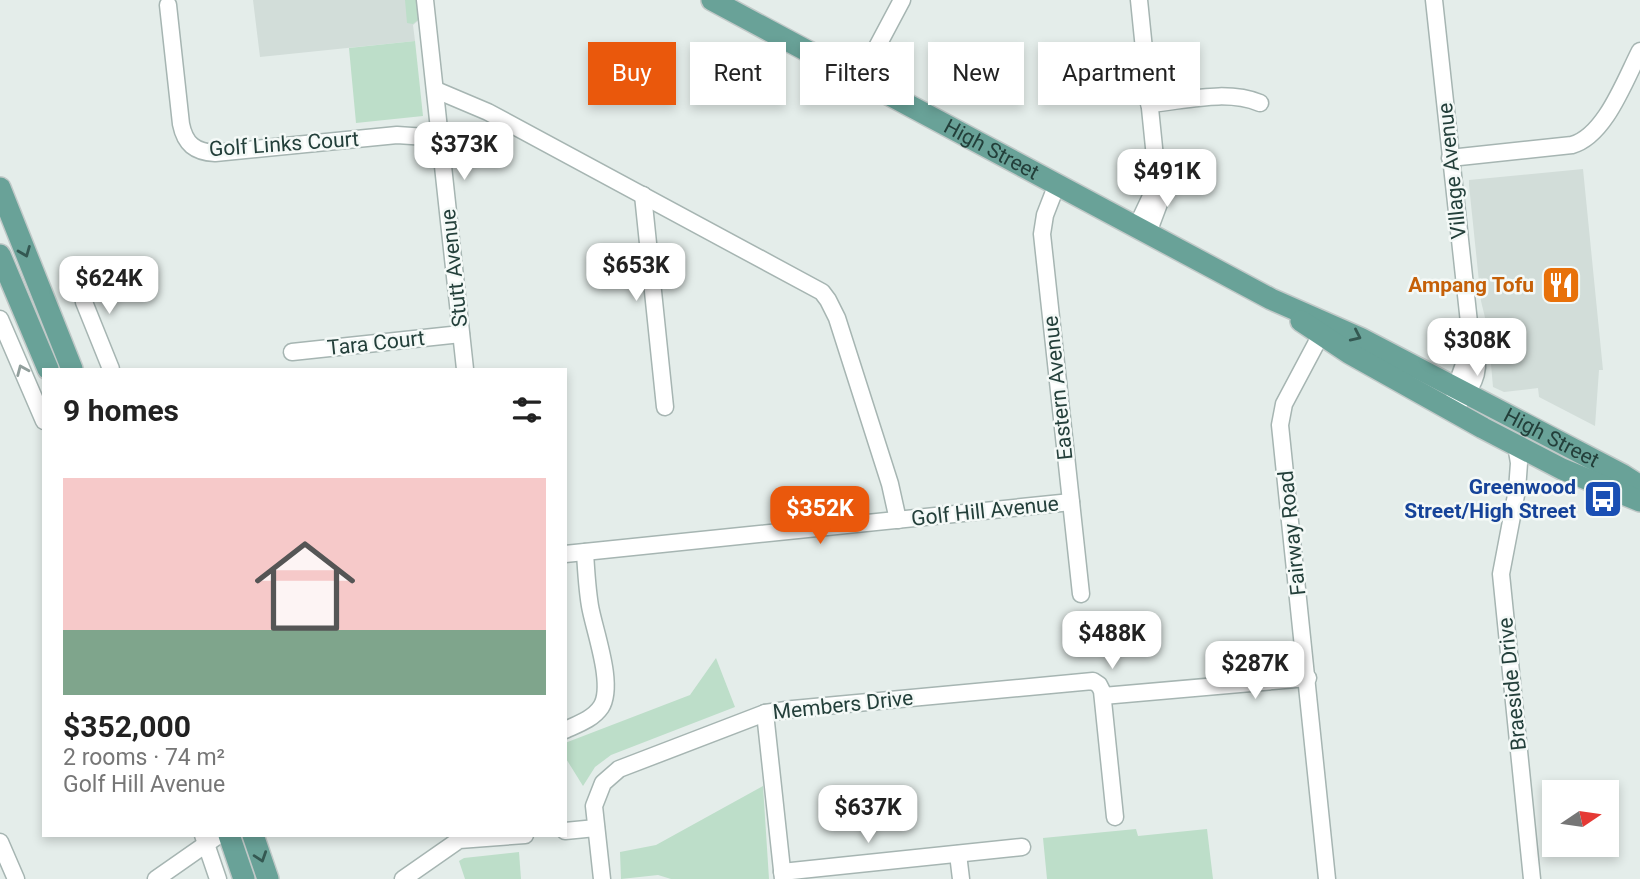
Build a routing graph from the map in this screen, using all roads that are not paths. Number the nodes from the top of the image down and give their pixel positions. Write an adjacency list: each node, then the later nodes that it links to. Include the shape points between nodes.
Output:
1 (425, 0): 11 (street, Stutt Avenue)
2 (712, 0): 9 (main road, High Street)
3 (902, 0): 7 (street)
4 (1139, 0): 8 (street)
5 (1434, 0): 17 (street, Village Avenue)
6 (168, 5): 16 (street, Golf Links Court, via 181,124 185,139 194,148 215,153)
7 (880, 42)
8 (1143, 42)
9 (800, 47)
10 (1640, 51): 17 (street, via 1601,124 1585,141)
11 (436, 90): 16 (street, Stutt Avenue); 20 (street)
12 (1200, 99): 13 (street, via 1230,96)
13 (1260, 103)
14 (909, 105): 18 (main road, High Street)
15 (1149, 105): 21 (street, via 1157,177)
16 (440, 130): 26 (street, Stutt Avenue)
17 (1450, 158): 32 (street, Village Avenue, via 1471,341 1459,372)
18 (1057, 184): 21 (main road, High Street); 40 (street, Eastern Avenue, via 1042,234)
19 (0, 188): 29 (main road, one-way to 29)
20 (643, 195): 33 (street); 41 (street, via 811,285 828,300)
21 (1142, 230): 25 (main road, High Street)
22 (0, 256): 28 (main road)
23 (78, 271): 30 (street, via 84,302)
24 (0, 319): 35 (street, one-way to 24)
25 (1324, 330): 32 (main road, High Street, one-way to 32, via 1360,338); 34 (main road, High Street); 45 (street, Fairway Road, via 1281,413)
26 (461, 334): 27 (street, Tara Court); 31 (street, Stutt Avenue)
27 (292, 352)
28 (48, 368)
29 (72, 368)
30 (111, 368)
31 (465, 368)
32 (1461, 391): 34 (street, Village Avenue); 39 (main road, High Street, via 1623,475)
33 (665, 407)
34 (1452, 411): 36 (main road, High Street)
35 (42, 417)
36 (1516, 445): 37 (main road, High Street); 38 (street, Braeside Drive)
37 (1552, 463): 38 (street, via 1530,471); 39 (main road, High Street)
38 (1517, 490): 69 (street, Braeside Drive, via 1501,575)
39 (1639, 494)
40 (1071, 502): 41 (street, Golf Hill Avenue); 44 (street, Eastern Avenue)
41 (898, 520): 42 (street, Golf Hill Avenue)
42 (584, 552): 43 (street, Golf Hill Avenue); 48 (street, via 604,701 590,718)
43 (567, 554)
44 (1080, 594)
45 (1308, 678): 46 (street); 68 (street, Fairway Road)
46 (1102, 696): 47 (street, Members Drive, via 1099,685 1087,680); 49 (street)
47 (765, 712): 50 (street, Members Drive, via 619,769 603,783 594,806); 59 (street)
48 (567, 729)
49 (1115, 817)
50 (596, 828): 51 (street); 66 (street, Members Drive)
51 (567, 831)
52 (230, 837): 63 (main road)
53 (254, 837): 64 (main road, one-way to 64)
54 (499, 837): 65 (street, via 459,840)
55 (209, 838): 61 (street); 62 (street)
56 (0, 842): 60 (street)
57 (1022, 847): 58 (street)
58 (958, 854): 59 (street); 67 (street)
59 (782, 875)
60 (16, 879)
61 (156, 879)
62 (218, 879)
63 (244, 879)
64 (268, 879)
65 (403, 879)
66 (602, 879)
67 (961, 879)
68 (1327, 879)
69 (1532, 879)

